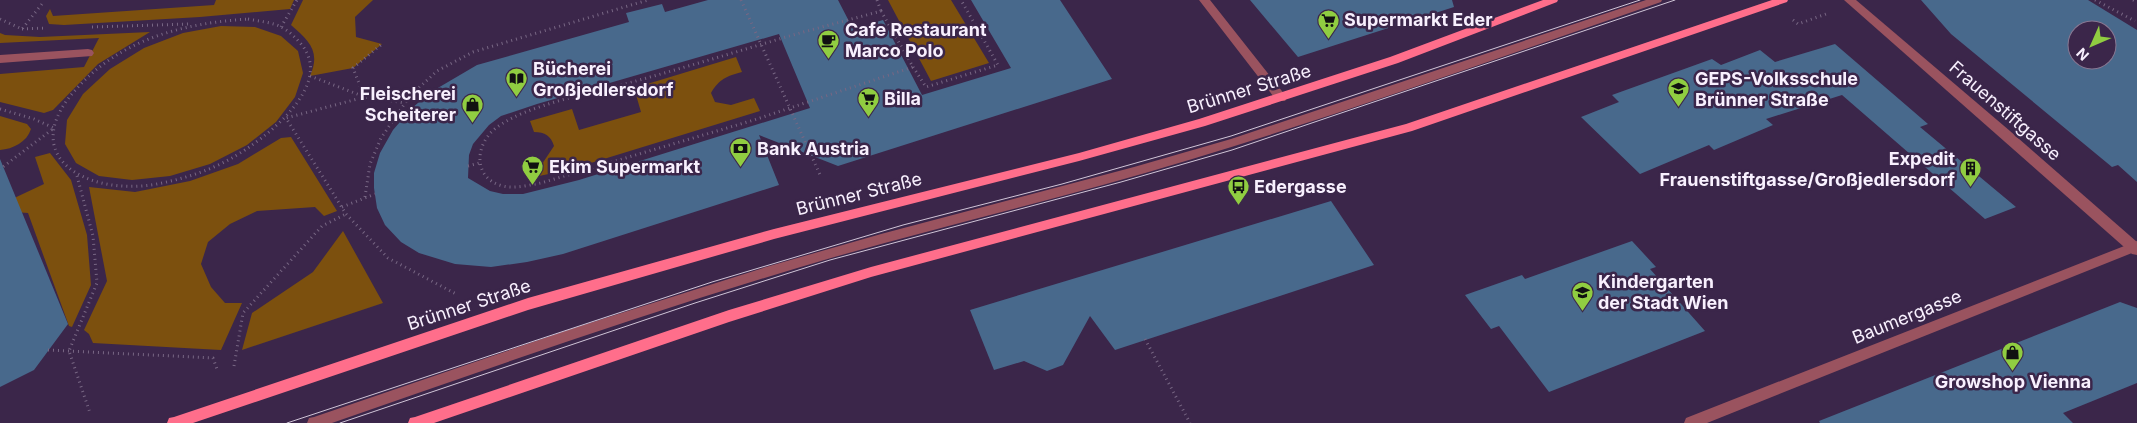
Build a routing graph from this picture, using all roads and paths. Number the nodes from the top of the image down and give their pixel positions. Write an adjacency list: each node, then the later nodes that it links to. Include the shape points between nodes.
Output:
1 (297, 0): 20 (path)
2 (648, 0): 31 (path, via 473,52 427,78)
3 (741, 0): 23 (path)
4 (877, 0): 15 (path)
5 (961, 0): 27 (path, via 998,65 926,87)
6 (1204, 0): 30 (street)
7 (1552, 0): 30 (main road, Brünner Straße, via 1394,60)
8 (1657, 0): 54 (street, via 1234,142 762,274)
9 (2095, 0): 17 (path)
10 (2133, 0): 13 (path)
11 (1778, 2): 12 (path, via 1798,24); 55 (main road, via 1408,128 871,272 729,316)
12 (1851, 2): 45 (street, Frauenstiftgasse)
13 (2137, 2)
14 (42, 4): 22 (path)
15 (881, 12): 23 (path); 27 (path)
16 (0, 19): 22 (path)
17 (2136, 21)
18 (194, 24): 19 (path); 20 (path, via 248,19); 35 (path, via 128,48 100,67 75,90 60,110)
19 (90, 27)
20 (281, 27): 28 (path, via 304,44 311,60)
21 (51, 28): 22 (path)
22 (22, 29)
23 (760, 43): 32 (path); 36 (path, via 502,122 481,146)
24 (382, 44): 29 (path, via 353,68)
25 (88, 53): 26 (street)
26 (0, 59)
27 (913, 67): 32 (path)
28 (310, 76): 29 (path); 34 (path, via 302,96)
29 (364, 97): 31 (path); 34 (path)
30 (1281, 98): 53 (main road, Brünner Straße, via 1079,157 774,234 528,304)
31 (404, 103): 42 (path, via 371,159)
32 (790, 108): 36 (path, via 577,173 519,187 502,186 489,179 480,170); 40 (path)
33 (0, 109): 35 (path, via 34,118)
34 (286, 118): 39 (path, via 261,140 200,172 131,186 98,183); 43 (path)
35 (54, 128): 38 (path); 39 (path, via 54,150 64,166)
36 (479, 163): 37 (path)
37 (468, 166)
38 (0, 169)
39 (76, 176): 49 (path, via 93,236 97,283)
40 (821, 177)
41 (375, 194): 42 (path)
42 (366, 197): 43 (path)
43 (342, 207): 44 (path)
44 (346, 214): 46 (path, via 388,258); 50 (path, via 322,226 243,314)
45 (2136, 248): 57 (street, Baumergasse)
46 (458, 295)
47 (1145, 340): 56 (path)
48 (48, 350): 49 (path)
49 (69, 351): 51 (path, via 213,358); 52 (path)
50 (234, 366)
51 (218, 372)
52 (90, 413)
53 (174, 423)
54 (314, 423)
55 (415, 423)
56 (1190, 423)
57 (1691, 423)

